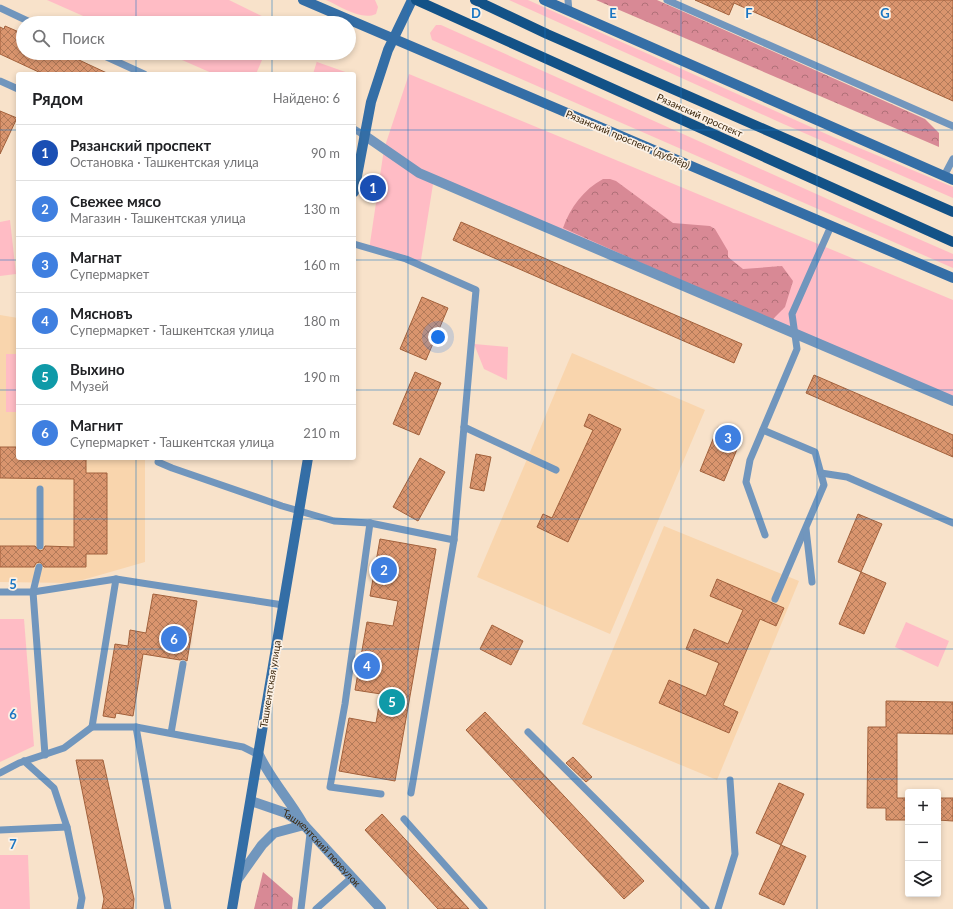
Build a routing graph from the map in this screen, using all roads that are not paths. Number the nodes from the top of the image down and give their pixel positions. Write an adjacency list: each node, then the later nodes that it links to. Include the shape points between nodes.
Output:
1 (303, 0): 11 (main road, Рязанский проспект (дублёр))
2 (412, 0): 13 (main road)
3 (416, 0): 26 (main road, Рязанский проспект)
4 (475, 0): 24 (main road, Рязанский проспект)
5 (544, 0): 9 (main road)
6 (568, 0): 9 (lane)
7 (667, 0): 18 (lane)
8 (0, 8): 10 (lane)
9 (569, 11): 22 (main road)
10 (17, 16)
11 (339, 16)
12 (356, 24): 13 (main road, Рязанский проспект (дублёр))
13 (393, 40): 20 (main road, via 371,102); 25 (main road, Рязанский проспект (дублёр))
14 (113, 60): 15 (lane)
15 (140, 72)
16 (0, 81): 17 (lane)
17 (16, 88)
18 (953, 126)
19 (356, 130): 20 (lane)
20 (364, 135): 23 (main road); 29 (street, via 419,173)
21 (953, 159): 22 (lane)
22 (949, 178)
23 (356, 181)
24 (953, 212)
25 (830, 226): 28 (main road, Рязанский проспект (дублёр)); 29 (lane, via 792,314)
26 (953, 242)
27 (356, 245): 31 (lane, via 406,259 476,290)
28 (953, 278)
29 (796, 334): 30 (street); 32 (lane, via 797,349)
30 (953, 401)
31 (464, 427): 35 (lane); 43 (lane)
32 (763, 430): 36 (lane, via 815,452); 42 (lane, via 750,460 746,482)
33 (158, 460): 38 (lane, via 172,468)
34 (308, 460): 38 (main road, Ташкентская улица)
35 (556, 470)
36 (821, 473): 40 (lane, via 847,477); 41 (lane, via 824,485)
37 (40, 488): 44 (lane)
38 (299, 510): 39 (lane, via 334,521); 51 (main road, Ташкентская улица)
39 (370, 523): 43 (lane); 63 (lane, via 345,704 330,787)
40 (953, 523)
41 (806, 528): 47 (lane); 50 (lane)
42 (765, 535)
43 (454, 540): 62 (lane)
44 (40, 546)
45 (40, 567): 49 (lane)
46 (116, 580): 49 (lane); 51 (lane); 53 (lane)
47 (812, 582)
48 (0, 592): 49 (lane)
49 (34, 592): 57 (lane)
50 (775, 599)
51 (283, 605): 58 (main road, Ташкентская улица)
52 (183, 664): 56 (lane)
53 (92, 727): 54 (lane); 57 (lane, via 64,748)
54 (136, 727): 56 (lane); 73 (lane)
55 (528, 732): 79 (lane)
56 (170, 733): 58 (lane, via 243,747)
57 (44, 755): 59 (lane)
58 (259, 756): 64 (main road, Ташкентская улица); 66 (street, via 267,773 292,804)
59 (24, 761): 60 (lane); 67 (lane, via 54,788)
60 (0, 773)
61 (730, 780): 80 (lane, via 735,854)
62 (410, 793)
63 (381, 794)
64 (251, 801): 66 (street, Ташкентский переулок, via 286,813); 71 (main road, Ташкентская улица)
65 (404, 819): 78 (lane)
66 (304, 825): 69 (street, Ташкентский переулок); 71 (street, via 274,833 262,845)
67 (67, 827): 68 (lane); 72 (lane, via 82,898)
68 (0, 830)
69 (310, 834): 70 (street, Ташкентский переулок); 75 (lane)
70 (351, 878): 76 (lane); 77 (street, Ташкентский переулок)
71 (237, 880): 74 (main road, Ташкентская улица)
72 (80, 909)
73 (168, 909)
74 (232, 909)
75 (301, 909)
76 (316, 909)
77 (381, 909)
78 (484, 909)
79 (706, 909)
80 (718, 909)

